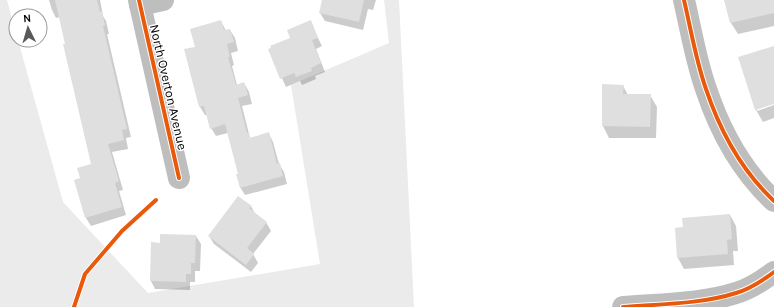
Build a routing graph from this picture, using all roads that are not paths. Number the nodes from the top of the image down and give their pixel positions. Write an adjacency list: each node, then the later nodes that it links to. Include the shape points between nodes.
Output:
1 (163, 0): 3 (street)
2 (684, 0): 5 (street, via 716,118 751,176)
3 (139, 3): 4 (street, North Overton Avenue)
4 (179, 178)
5 (774, 201)
6 (774, 272): 7 (street, via 738,293 714,299)
7 (623, 307)

